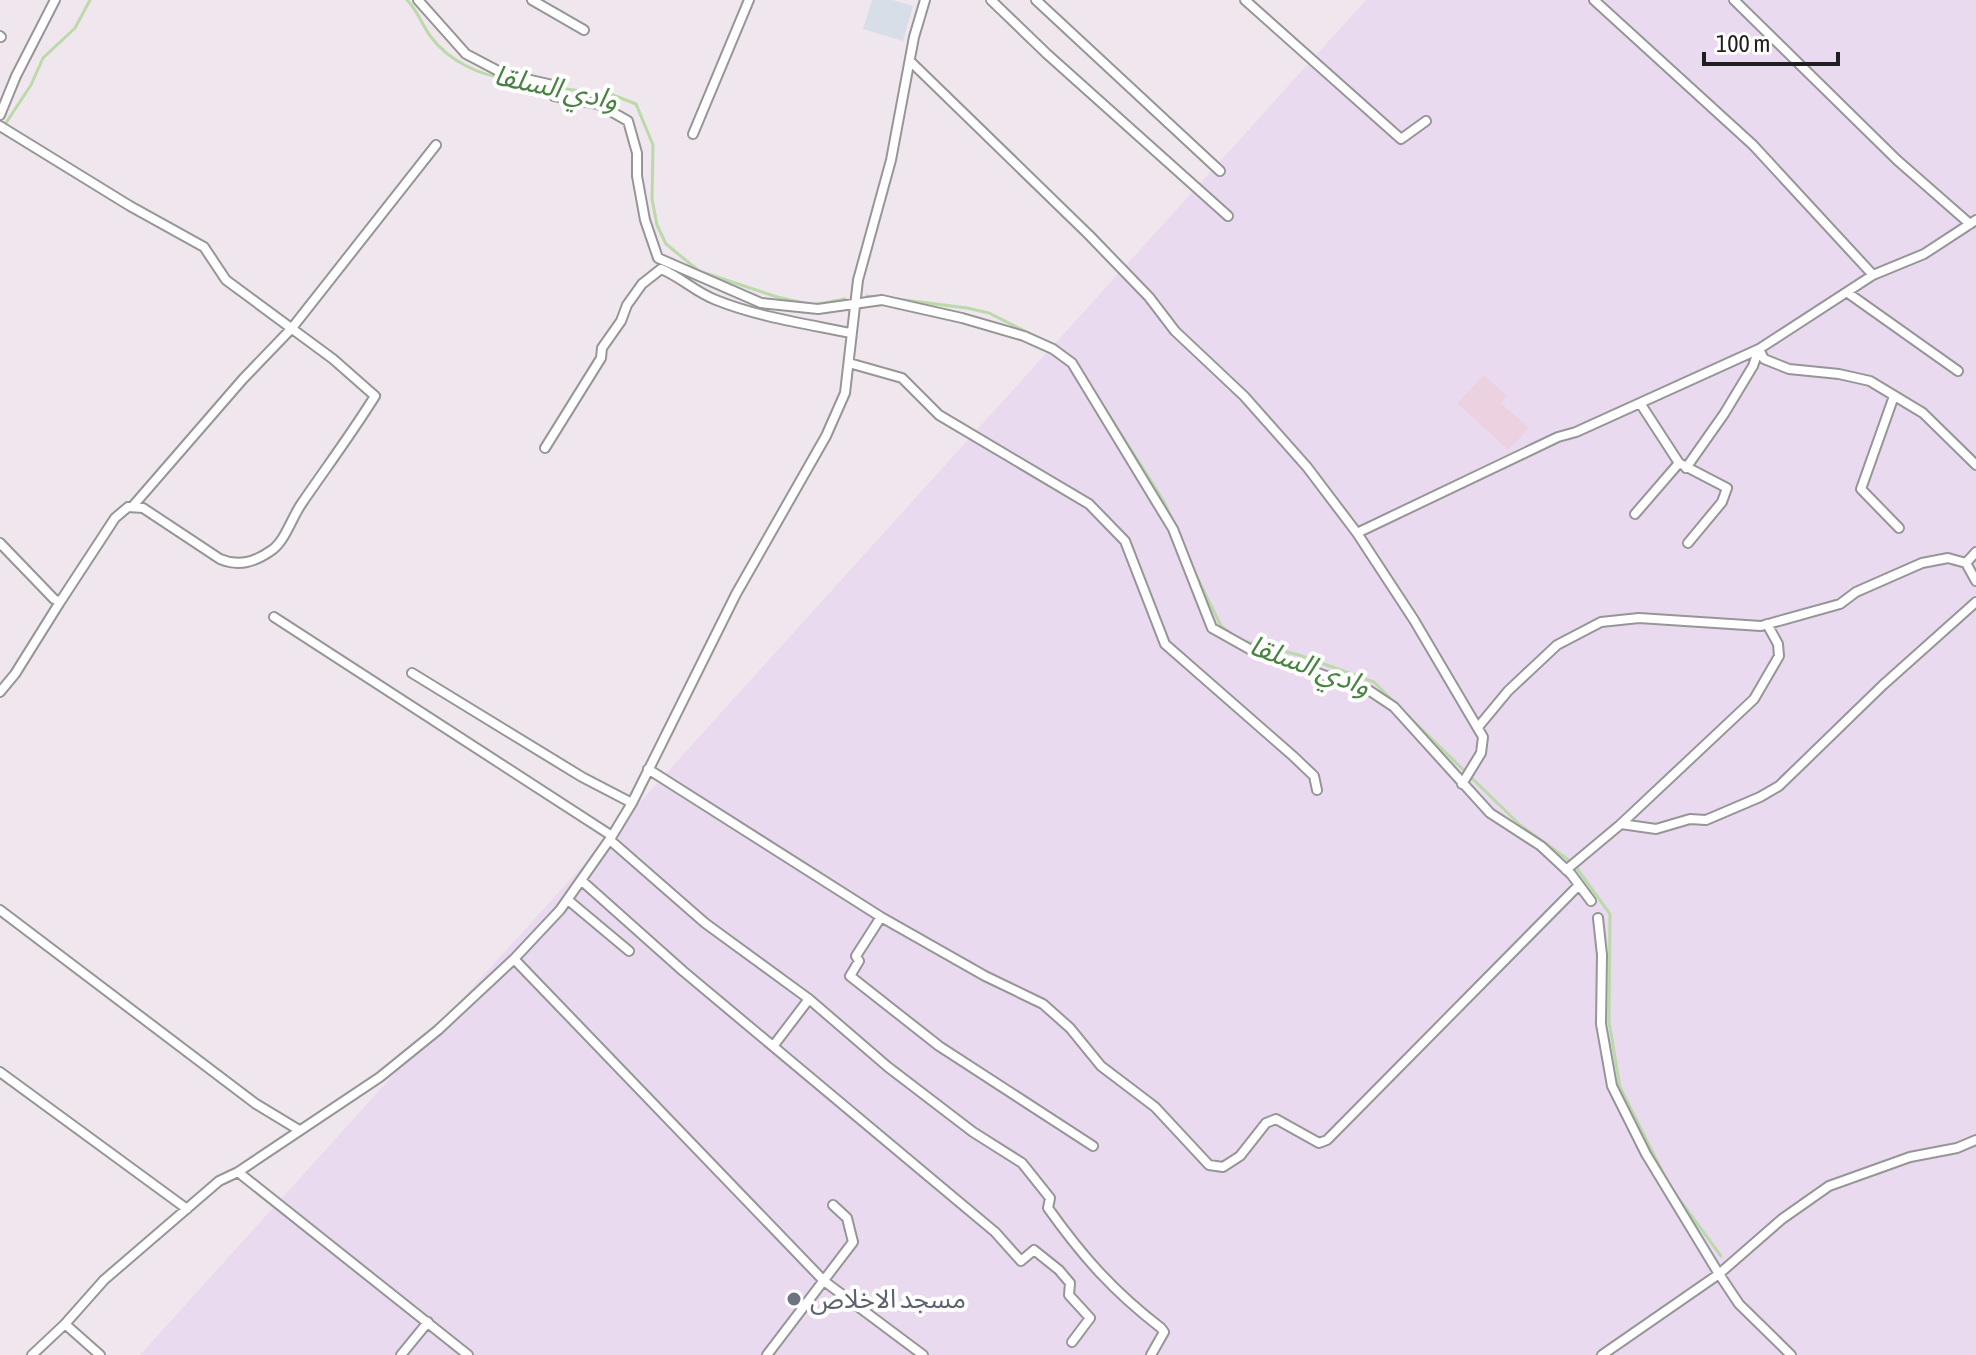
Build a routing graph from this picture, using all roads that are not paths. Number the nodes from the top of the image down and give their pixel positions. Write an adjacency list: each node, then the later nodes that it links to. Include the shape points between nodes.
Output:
1 (55, 0): 15 (street)
2 (418, 0): 13 (street, via 466,54 504,74)
3 (532, 0): 11 (street)
4 (749, 0): 18 (street)
5 (925, 0): 12 (street)
6 (991, 0): 21 (street)
7 (1245, 0): 16 (street, via 1401,139)
8 (1594, 0): 23 (street, via 1753,145)
9 (1734, 0): 22 (street, via 1897,160)
10 (1038, 1): 20 (street)
11 (584, 30)
12 (910, 61): 25 (street); 39 (street, via 1244,396)
13 (557, 86)
14 (554, 96): 25 (street, via 598,104 628,121 645,220 658,258 761,303 818,309)
15 (0, 115)
16 (1426, 121)
17 (0, 126): 26 (street, via 204,247 226,280)
18 (693, 134)
19 (436, 145): 26 (street)
20 (1220, 171)
21 (1228, 216)
22 (1973, 222): 23 (street, via 1924,254)
23 (1873, 275): 24 (street)
24 (1848, 293): 28 (street); 30 (street)
25 (855, 302): 27 (street); 53 (street, via 882,300 962,318 1024,336 1072,363 1173,529 1212,628 1253,651 1370,691 1394,707)
26 (292, 328): 36 (street); 36 (street, via 375,396 275,548 234,565 143,508)
27 (851, 333): 29 (street); 33 (street, via 719,302 661,269 627,305)
28 (1759, 349): 31 (street, via 1764,359 1789,369 1857,377); 32 (street); 35 (street, via 1724,414)
29 (849, 363): 52 (street, via 845,393 826,436 736,594); 54 (street, via 902,378 939,415 1089,504 1125,541 1165,644 1314,776)
30 (1958, 371)
31 (1894, 396): 34 (street, via 1923,413); 38 (street, via 1861,489)
32 (1640, 403): 35 (street); 39 (street)
33 (545, 448)
34 (1976, 465)
35 (1683, 466): 37 (street); 41 (street, via 1727,488 1722,502)
36 (132, 507): 45 (street, via 115,518)
37 (1635, 514)
38 (1899, 528)
39 (1357, 533): 51 (street)
40 (0, 543): 45 (street)
41 (1688, 543)
42 (1976, 552): 43 (street)
43 (1966, 563): 44 (street); 48 (street, via 1948,558 1922,563 1840,604)
44 (1976, 581)
45 (60, 602): 50 (street)
46 (1976, 602): 56 (street, via 1779,786 1706,820 1656,829)
47 (274, 617): 57 (street)
48 (1767, 624): 51 (street, via 1639,618 1601,622 1557,645); 56 (street, via 1779,656 1754,699)
49 (412, 673): 55 (street)
50 (0, 692)
51 (1479, 726): 53 (street, via 1481,753)
52 (648, 769): 55 (street); 64 (street)
53 (1462, 784): 58 (street, via 1490,813 1541,846)
54 (1317, 790)
55 (632, 803): 57 (street)
56 (1621, 824): 58 (street)
57 (611, 838): 59 (street); 68 (street, via 705,923)
58 (1566, 870): 60 (street)
59 (582, 881): 61 (street); 69 (street)
60 (1578, 886): 62 (street); 64 (street, via 1327,1140 1319,1143 1276,1119 1223,1167 1209,1165 1155,1107 1101,1066 1043,1004)
61 (568, 900): 66 (street); 67 (street)
62 (1591, 901)
63 (0, 910): 71 (street, via 256,1104)
64 (881, 917): 73 (street, via 850,976 939,1046)
65 (1598, 918): 77 (street, via 1601,1024 1612,1086 1646,1154)
66 (629, 951)
67 (514, 959): 71 (street, via 380,1077); 78 (street)
68 (809, 999): 69 (street); 88 (street, via 900,1076 1022,1163 1050,1198 1048,1208 1081,1254 1164,1332)
69 (774, 1045): 81 (street, via 995,1232 1021,1261 1034,1250 1059,1270 1070,1283 1069,1295 1090,1318)
70 (0, 1072): 76 (street)
71 (299, 1130): 74 (street)
72 (1976, 1140): 77 (street, via 1829,1186)
73 (1093, 1146)
74 (238, 1172): 76 (street); 79 (street)
75 (833, 1205): 78 (street, via 847,1218 853,1242)
76 (187, 1209): 80 (street, via 104,1280)
77 (1719, 1274): 89 (street); 90 (street, via 1739,1304)
78 (824, 1281): 86 (street); 87 (street)
79 (428, 1322): 84 (street); 85 (street)
80 (65, 1324): 82 (street); 83 (street)
81 (1072, 1342)
82 (32, 1355)
83 (100, 1355)
84 (401, 1355)
85 (468, 1355)
86 (767, 1355)
87 (923, 1355)
88 (1151, 1355)
89 (1603, 1355)
90 (1791, 1355)

